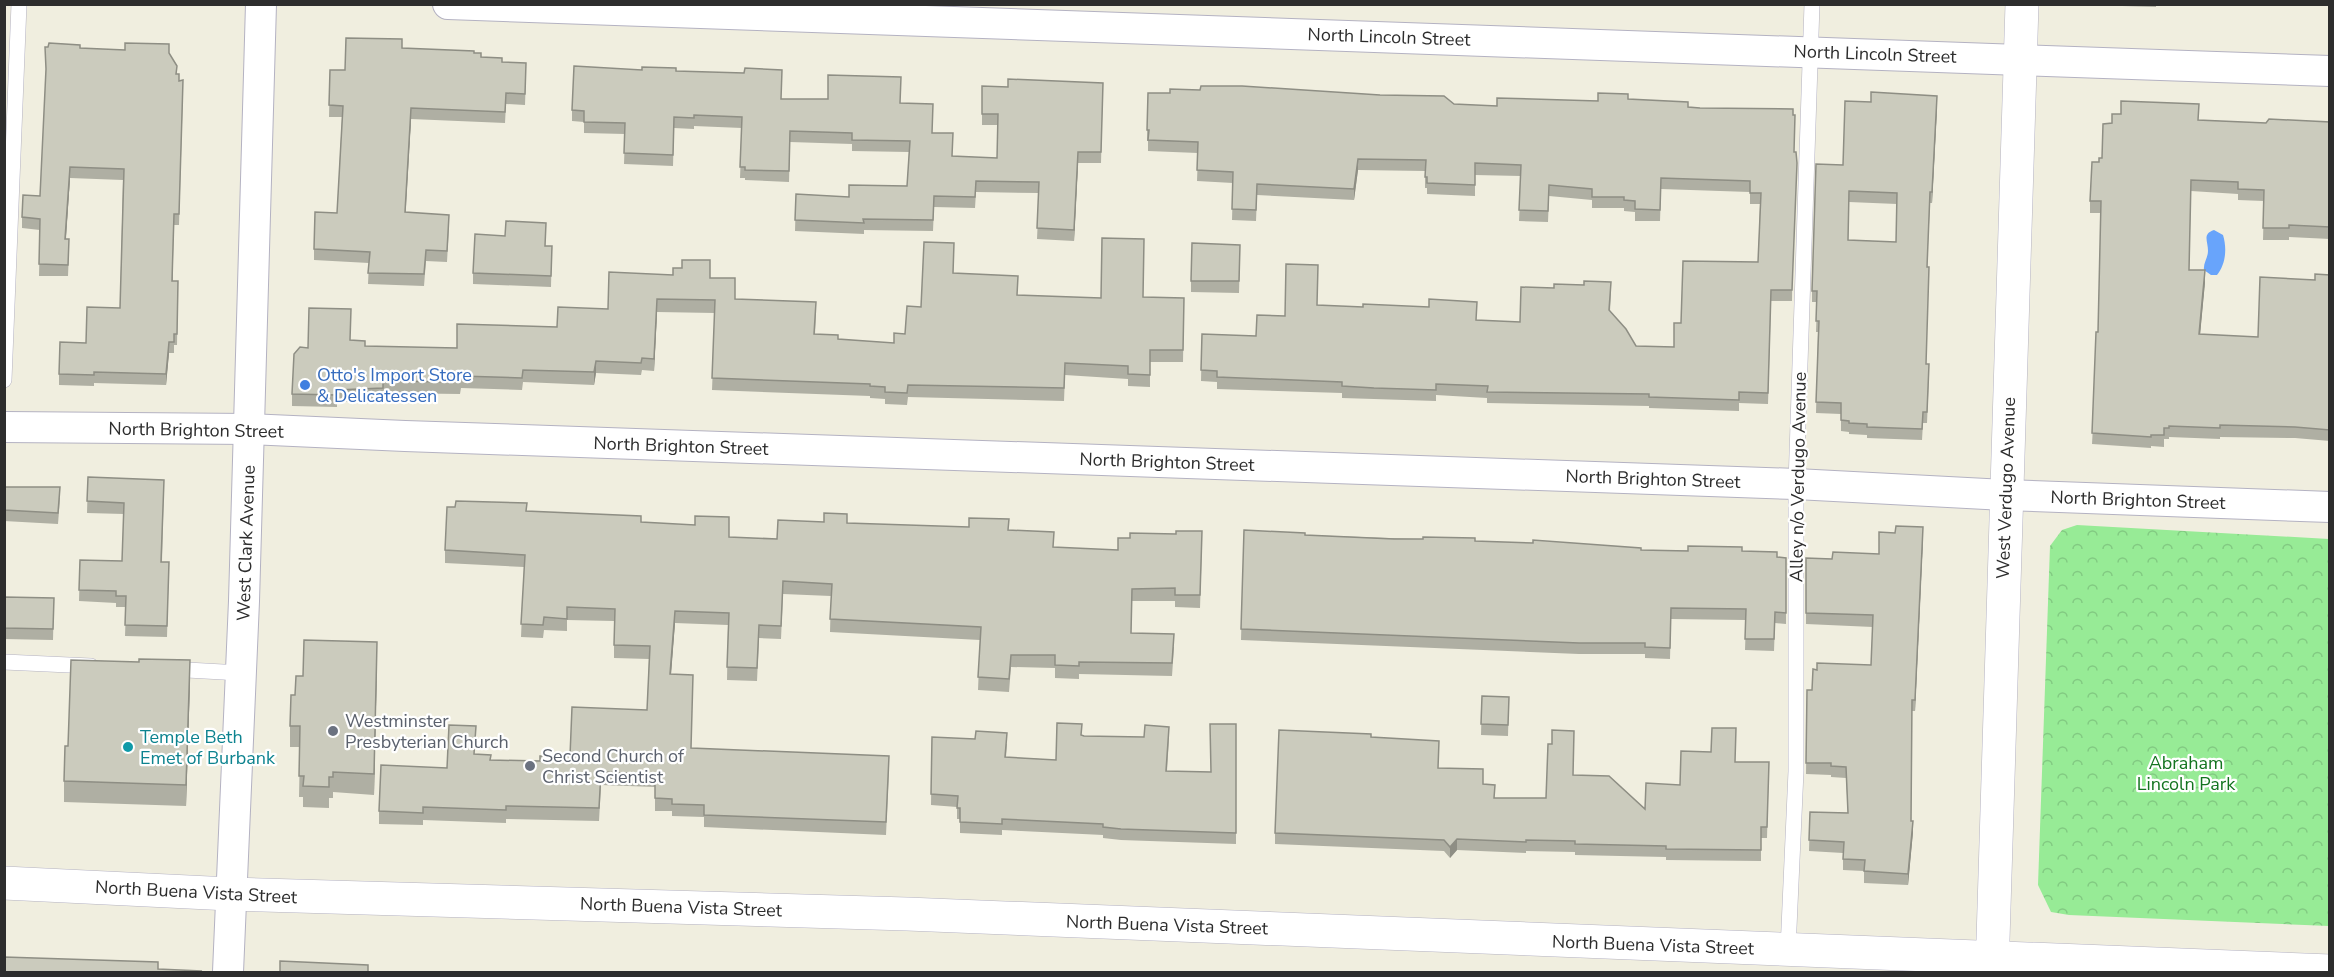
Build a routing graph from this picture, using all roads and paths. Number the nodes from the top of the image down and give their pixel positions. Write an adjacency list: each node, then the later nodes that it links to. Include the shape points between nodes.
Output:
1 (20, 4): 9 (lane)
2 (261, 4): 11 (street, West Clark Avenue)
3 (448, 4): 6 (street, North Lincoln Street)
4 (1812, 4): 6 (lane, Alley n/o Verdugo Avenue)
5 (2022, 4): 7 (main road, West Verdugo Avenue)
6 (1810, 51): 7 (street, North Lincoln Street); 12 (lane, Alley n/o Verdugo Avenue)
7 (2020, 60): 8 (street, North Lincoln Street); 13 (main road, West Verdugo Avenue)
8 (2330, 70)
9 (4, 380)
10 (4, 427): 11 (street, North Brighton Street)
11 (250, 429): 12 (street, North Brighton Street); 18 (street, West Clark Avenue)
12 (1796, 484): 13 (street, North Brighton Street); 21 (lane, Alley n/o Verdugo Avenue, via 1796,771)
13 (2005, 495): 14 (street, North Brighton Street); 22 (main road, West Verdugo Avenue)
14 (2330, 507)
15 (4, 662): 16 (lane)
16 (109, 667)
17 (155, 669): 18 (lane)
18 (241, 673): 20 (street, West Clark Avenue)
19 (4, 883): 20 (main road, North Buena Vista Street)
20 (230, 894): 21 (main road, North Buena Vista Street, via 907,914); 24 (street, West Clark Avenue)
21 (1788, 950): 22 (main road, North Buena Vista Street)
22 (1992, 966): 23 (main road, North Buena Vista Street)
23 (2330, 970)
24 (228, 972)

